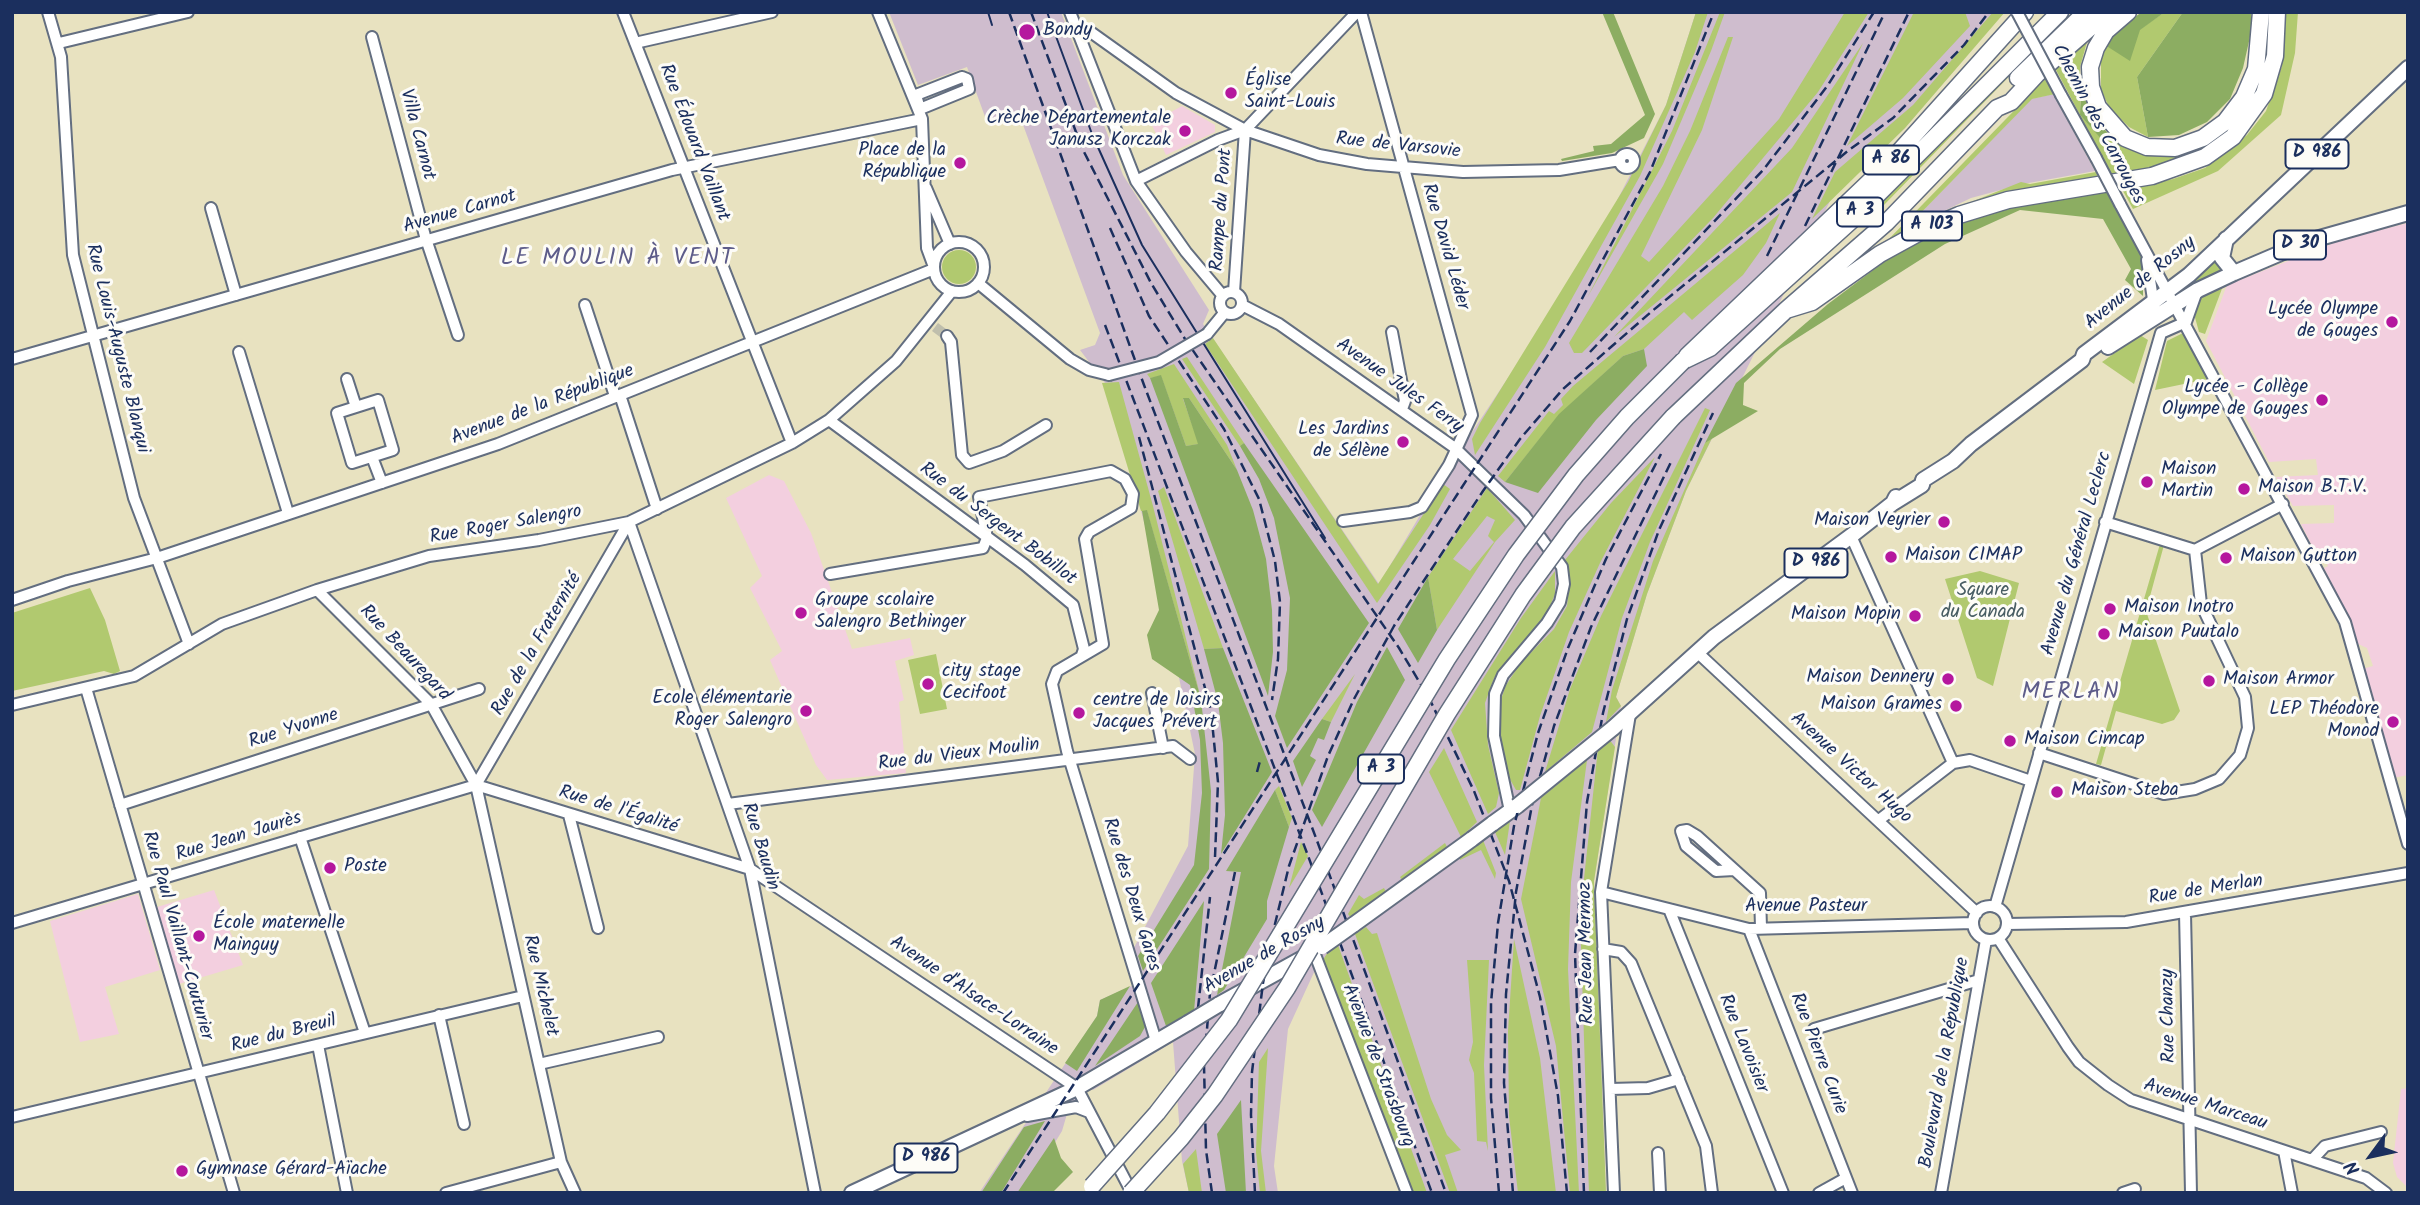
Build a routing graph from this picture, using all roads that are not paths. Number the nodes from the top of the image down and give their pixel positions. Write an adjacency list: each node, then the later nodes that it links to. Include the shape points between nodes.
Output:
1 (48, 12): 18 (street, Rue Louis-Auguste Blanqui)
2 (188, 12): 18 (street)
3 (623, 12): 19 (street, Rue Édouard Vaillant)
4 (772, 12): 19 (street)
5 (878, 12): 21 (street)
6 (1070, 12): 16 (street)
7 (1359, 12): 24 (street); 27 (street, Rue David Léder)
8 (2017, 12): 35 (street, Chemin des Carrouges, bridge)
9 (2025, 12): 57 (highway, A 86, via 1888,164)
10 (2060, 12): 57 (highway, A 3, via 1861,211 1710,348)
11 (2086, 12): 22 (highway, A 3, via 2024,71 2001,96)
12 (2108, 12): 22 (highway, via 2036,74 2011,102)
13 (2128, 12): 14 (highway, via 2106,31 2093,58 2091,87 2098,107 2125,138 2147,147 2175,148 2203,138 2225,122 2244,97 2256,69)
14 (2261, 12)
15 (2277, 12): 46 (highway, A 103, via 2273,66 2258,107 2233,137 2205,157 2152,176 2008,200 1959,215 1880,254 1812,302)
16 (1078, 33): 24 (street, Rue de Varsovie, via 1092,33 1176,93); 28 (street)
17 (372, 37): 33 (street, Villa Carnot)
18 (59, 43): 52 (street, Rue Louis-Auguste Blanqui, via 73,255)
19 (635, 43): 26 (street, Rue Édouard Vaillant)
20 (2408, 68): 32 (main road, Avenue de Rosny / D 986)
21 (914, 93): 23 (street); 23 (street, via 964,73 970,82 972,91)
22 (1997, 108): 46 (highway, A 3, via 1887,222)
23 (921, 113): 23 (street, via 916,95 967,79 968,89); 26 (street, Avenue Carnot); 29 (street)
24 (1245, 130): 27 (street, Rue de Varsovie, via 1319,155); 28 (street); 41 (street, Rampe du Pont)
25 (1620, 160): 27 (street, Rue de Varsovie, via 1559,170 1463,172)
26 (683, 167): 33 (street, Avenue Carnot); 54 (street, Rue Édouard Vaillant)
27 (1404, 167): 65 (street, Rue David Léder, via 1471,406 1470,423)
28 (1136, 181): 41 (street, via 1186,252)
29 (925, 185): 34 (street); 36 (street, via 927,248)
30 (211, 208): 42 (street)
31 (2408, 214): 37 (main road, D 30, via 2333,234)
32 (2226, 239): 37 (main road, via 2222,258); 45 (main road, Avenue de Rosny / D 986)
33 (428, 241): 42 (street, Avenue Carnot); 51 (street, Villa Carnot)
34 (950, 244): 36 (street, via 938,253); 38 (street, via 964,243 980,255 983,270)
35 (2147, 254): 45 (street, Chemin des Carrouges); 45 (street, Chemin des Carrouges)
36 (934, 268): 40 (street, via 940,283); 54 (street, Avenue de la République)
37 (2234, 272): 39 (main road, D 30)
38 (978, 283): 40 (street, via 966,291); 47 (street, bridge, via 1070,359 1109,374 1168,359 1207,334)
39 (2198, 290): 45 (main road, D 30); 48 (street)
40 (952, 291): 62 (street, Rue Roger Salengro, via 932,324)
41 (1229, 294): 44 (street, via 1241,298); 47 (street, via 1220,302)
42 (236, 295): 52 (street, Avenue Carnot)
43 (584, 304): 59 (street)
44 (1242, 304): 47 (street, via 1236,313); 61 (street, Avenue Jules Ferry, via 1279,324)
45 (2160, 307): 48 (street); 50 (street, Avenue de Rosny); 74 (main road, Avenue de Rosny / D 986, via 2082,360)
46 (1786, 310): 155 (highway, A 3, bridge, via 1673,417 1590,507 1522,595 1287,988 1215,1096)
47 (1225, 312)
48 (2186, 322): 50 (street); 68 (street)
49 (1392, 332): 61 (street, via 1405,401)
50 (2161, 333): 73 (street, Avenue du Général Leclerc)
51 (458, 335)
52 (93, 336): 56 (street, Avenue Carnot); 77 (street, Rue Louis-Auguste Blanqui, via 134,498)
53 (947, 336): 63 (street, via 962,455 969,463 1003,451)
54 (752, 342): 59 (street, Avenue de la République); 64 (street, Rue Édouard Vaillant)
55 (239, 352): 70 (street)
56 (12, 359)
57 (1684, 361): 147 (highway, A 3, bridge, via 1627,417 1516,555 1447,659 1229,1020 1157,1114)
58 (347, 379): 60 (street)
59 (618, 396): 67 (street, Avenue de la République, via 498,444); 69 (street)
60 (356, 407): 66 (street, via 337,412 352,463); 66 (street, via 378,400 393,450)
61 (1402, 410): 65 (street, Avenue Jules Ferry)
62 (829, 420): 64 (street, Rue Roger Salengro); 75 (street, Rue du Sergent Bobillot)
63 (1046, 425)
64 (792, 443): 69 (street, Rue Roger Salengro)
65 (1455, 448): 71 (street, Rue David Léder, via 1422,507); 99 (street, Avenue Jules Ferry, via 1524,515 1562,567 1560,602 1503,676 1495,694 1494,736)
66 (372, 457): 67 (street)
67 (382, 483): 70 (street, Avenue de la République)
68 (2283, 504): 76 (street); 103 (street, via 2345,622)
69 (657, 509): 72 (street, Rue Roger Salengro)
70 (288, 513): 77 (street, Avenue de la République)
71 (1343, 521)
72 (629, 522): 79 (street, Rue Roger Salengro, via 429,556); 96 (street, Rue de la Fraternité); 97 (street, Rue Baudin)
73 (2105, 522): 76 (street); 91 (street, Avenue du Général Leclerc)
74 (1851, 536): 82 (main road, Avenue de Rosny / D 986); 94 (street)
75 (987, 538): 78 (street, via 983,548); 83 (street, Rue du Sergent Bobillot, via 1073,605); 83 (street, via 979,497 1111,471 1125,479 1133,494 1130,508 1085,539 1103,644)
76 (2195, 550): 91 (street, via 2202,604 2245,697 2248,728 2240,755 2219,779 2164,794)
77 (157, 558): 80 (street, Avenue de la République); 81 (street, Rue Louis-Auguste Blanqui)
78 (830, 574)
79 (317, 590): 81 (street, Rue Roger Salengro, via 222,624); 87 (street, Rue Beauregard)
80 (12, 600)
81 (190, 644): 84 (street, Rue Roger Salengro, via 134,676)
82 (1699, 653): 89 (main road, Avenue de Rosny / D 986, via 1673,671); 101 (street, Avenue Victor Hugo)
83 (1082, 654): 92 (street, via 1057,671 1052,684)
84 (86, 688): 88 (street, Rue Roger Salengro); 98 (street, Rue Paul Vaillant-Couturier)
85 (479, 689): 87 (street, Rue Yvonne)
86 (1152, 693): 90 (street)
87 (431, 704): 96 (street, Rue Beauregard); 98 (street, Rue Yvonne)
88 (12, 705)
89 (1630, 714): 99 (main road, Avenue de Rosny / D 986, bridge); 108 (street, Rue Jean Mermoz)
90 (1163, 748): 92 (street, Rue du Vieux Moulin); 93 (street, Rue du Vieux Moulin, via 1179,747)
91 (2039, 752): 95 (street, Avenue du Général Leclerc)
92 (1070, 759): 97 (street, Rue du Vieux Moulin); 128 (street, Rue des Deux Gares)
93 (1190, 759)
94 (1953, 763): 95 (street, via 1970,760); 101 (street)
95 (2031, 781): 109 (street, Avenue du Général Leclerc)
96 (476, 785): 100 (street, Rue de l'Égalité); 102 (street, Rue Jean Jaurès); 123 (street, Rue Michelet)
97 (728, 804): 104 (street, Rue Baudin)
98 (120, 805): 107 (street, Rue Paul Vaillant-Couturier)
99 (1514, 808): 120 (main road, Avenue de Rosny / D 986, bridge)
100 (569, 816): 104 (street, Rue de l'Égalité); 115 (street)
101 (1879, 820): 112 (street, Avenue Victor Hugo)
102 (300, 838): 107 (street, Rue Jean Jaurès); 126 (street)
103 (2408, 844)
104 (750, 869): 133 (street, Avenue d'Alsace-Lorraine); 153 (street, Rue Baudin)
105 (1734, 870): 105 (street, via 1697,836 1681,831 1686,846 1716,871); 116 (street, via 1760,893)
106 (2408, 873): 111 (street, Rue de Merlan)
107 (143, 885): 113 (street, Rue Jean Jaurès); 131 (street, Rue Paul Vaillant-Couturier)
108 (1601, 892): 110 (street, Avenue Pasteur); 121 (street, Rue Jean Mermoz)
109 (1995, 907): 112 (street, via 1985,907); 114 (street, via 2003,912)
110 (1669, 909): 117 (street, Avenue Pasteur); 160 (street, Rue Lavoisier)
111 (2185, 913): 114 (street, Rue de Merlan, via 2126,922); 137 (street, Rue Chanzy)
112 (1975, 918): 116 (street, Avenue Pasteur); 119 (street, via 1977,933)
113 (12, 923)
114 (2007, 924): 118 (street)
115 (598, 928)
116 (1761, 928): 117 (street, Avenue Pasteur)
117 (1749, 929): 145 (street, Rue Pierre Curie)
118 (1998, 938): 119 (street); 137 (street, Avenue Marceau, via 2079,1062 2131,1100)
119 (1986, 940): 122 (street, Boulevard de la République)
120 (1318, 949): 128 (main road, Avenue de Rosny / D 986, bridge); 156 (street, Avenue de Strasbourg)
121 (1603, 949): 132 (street, via 1621,951 1631,963); 134 (street, Rue Jean Mermoz)
122 (1979, 980): 125 (street); 163 (street, Boulevard de la République)
123 (523, 996): 124 (street, Rue du Breuil); 130 (street, Rue Michelet)
124 (439, 1015): 126 (street, Rue du Breuil); 139 (street)
125 (1814, 1029)
126 (365, 1033): 129 (street, Rue du Breuil)
127 (658, 1037): 130 (street)
128 (1156, 1041): 133 (main road, Avenue de Rosny / D 986)
129 (318, 1045): 131 (street, Rue du Breuil); 150 (street)
130 (539, 1064): 144 (street, Rue Michelet)
131 (198, 1073): 136 (street, Rue du Breuil); 149 (street, Rue Paul Vaillant-Couturier)
132 (1679, 1079): 134 (street, via 1648,1088); 159 (street, via 1706,1146)
133 (1077, 1088): 135 (street, Avenue d'Alsace-Lorraine); 138 (main road, Avenue de Rosny / D 986)
134 (1610, 1089): 157 (street, Rue Jean Mermoz)
135 (1089, 1112): 138 (street, via 1076,1107 1056,1109); 155 (street, Avenue d'Alsace-Lorraine)
136 (12, 1117)
137 (2190, 1118): 141 (street, Avenue Marceau); 165 (street, Rue Chanzy)
138 (1001, 1123): 154 (main road, Avenue de Rosny / D 986)
139 (464, 1124)
140 (2381, 1132): 143 (street, via 2325,1146)
141 (2284, 1151): 143 (street, Avenue Marceau); 166 (street)
142 (1658, 1153): 158 (street)
143 (2312, 1160): 148 (street, Avenue Marceau, via 2366,1178)
144 (561, 1162): 151 (street); 152 (street, Rue Michelet)
145 (1846, 1178): 161 (street); 162 (street, Rue Pierre Curie)
146 (2135, 1189): 164 (street)
147 (1087, 1191)
148 (2383, 1192)
149 (234, 1193)
150 (346, 1193)
151 (446, 1193)
152 (575, 1193)
153 (816, 1193)
154 (852, 1193)
155 (1131, 1193)
156 (1406, 1193)
157 (1614, 1193)
158 (1660, 1193)
159 (1712, 1193)
160 (1783, 1193)
161 (1819, 1193)
162 (1852, 1193)
163 (1941, 1193)
164 (2123, 1193)
165 (2191, 1193)
166 (2292, 1193)

